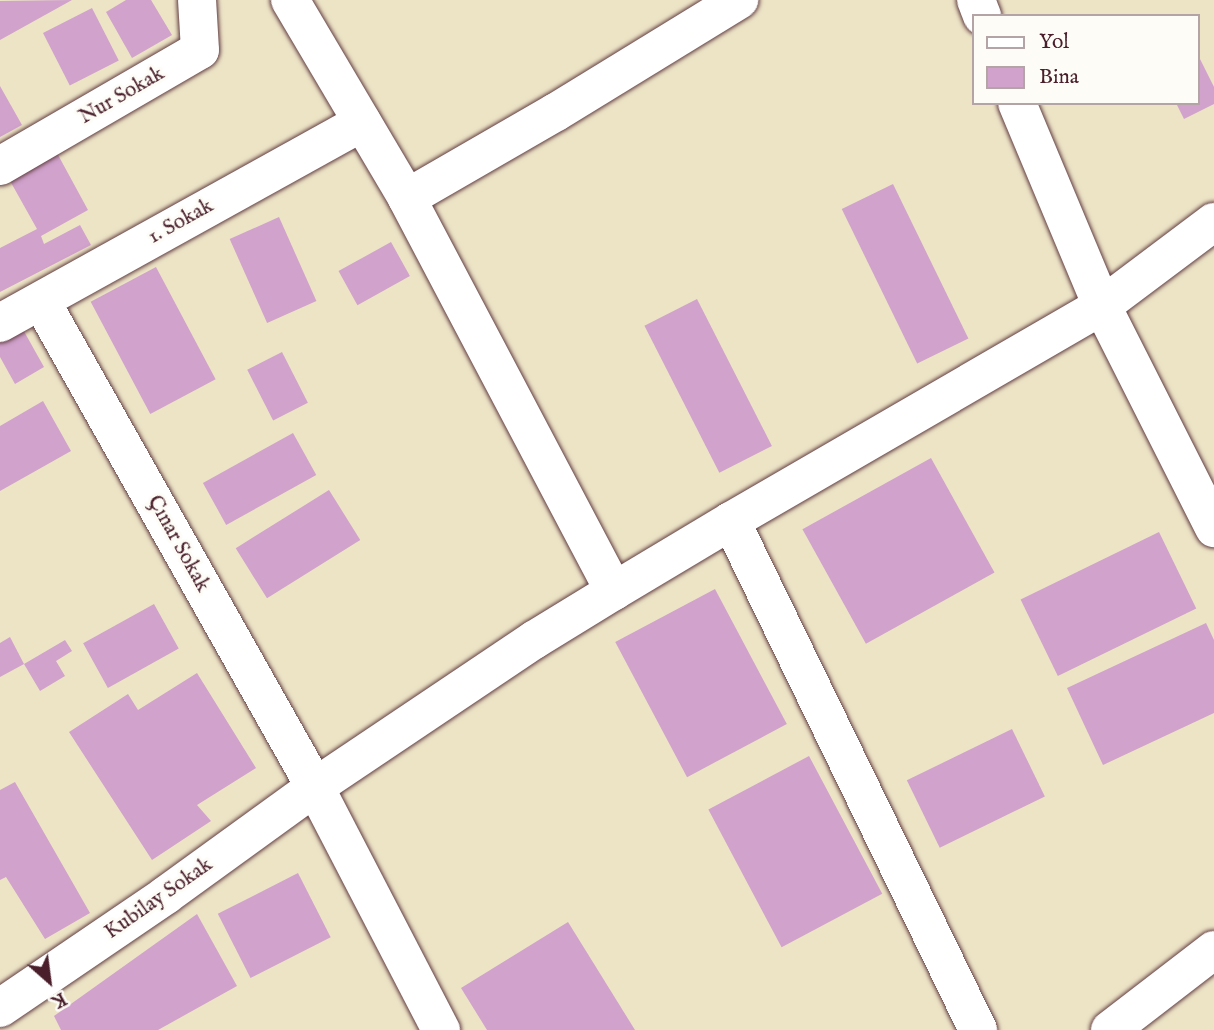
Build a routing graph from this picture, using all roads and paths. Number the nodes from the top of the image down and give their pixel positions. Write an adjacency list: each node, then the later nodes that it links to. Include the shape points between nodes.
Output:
1 (197, 0): 6 (street, Nur Sokak, via 200,50)
2 (290, 0): 5 (street)
3 (739, 0): 7 (street)
4 (1018, 105): 10 (street)
5 (362, 122): 7 (street); 9 (street, 1. Sokak)
6 (0, 166)
7 (407, 198): 14 (street)
8 (1214, 222): 10 (street, Kubilay Sokak)
9 (41, 301): 11 (street, 1. Sokak); 15 (street, Çınar Sokak)
10 (1102, 306): 12 (street, Kubilay Sokak); 13 (street)
11 (0, 323)
12 (731, 522): 14 (street, Kubilay Sokak); 19 (street)
13 (1214, 528)
14 (614, 591): 15 (street, Kubilay Sokak)
15 (315, 787): 17 (street, Kubilay Sokak); 18 (street, Çınar Sokak)
16 (1214, 950): 20 (street)
17 (0, 1007)
18 (441, 1030)
19 (978, 1030)
20 (1110, 1030)

